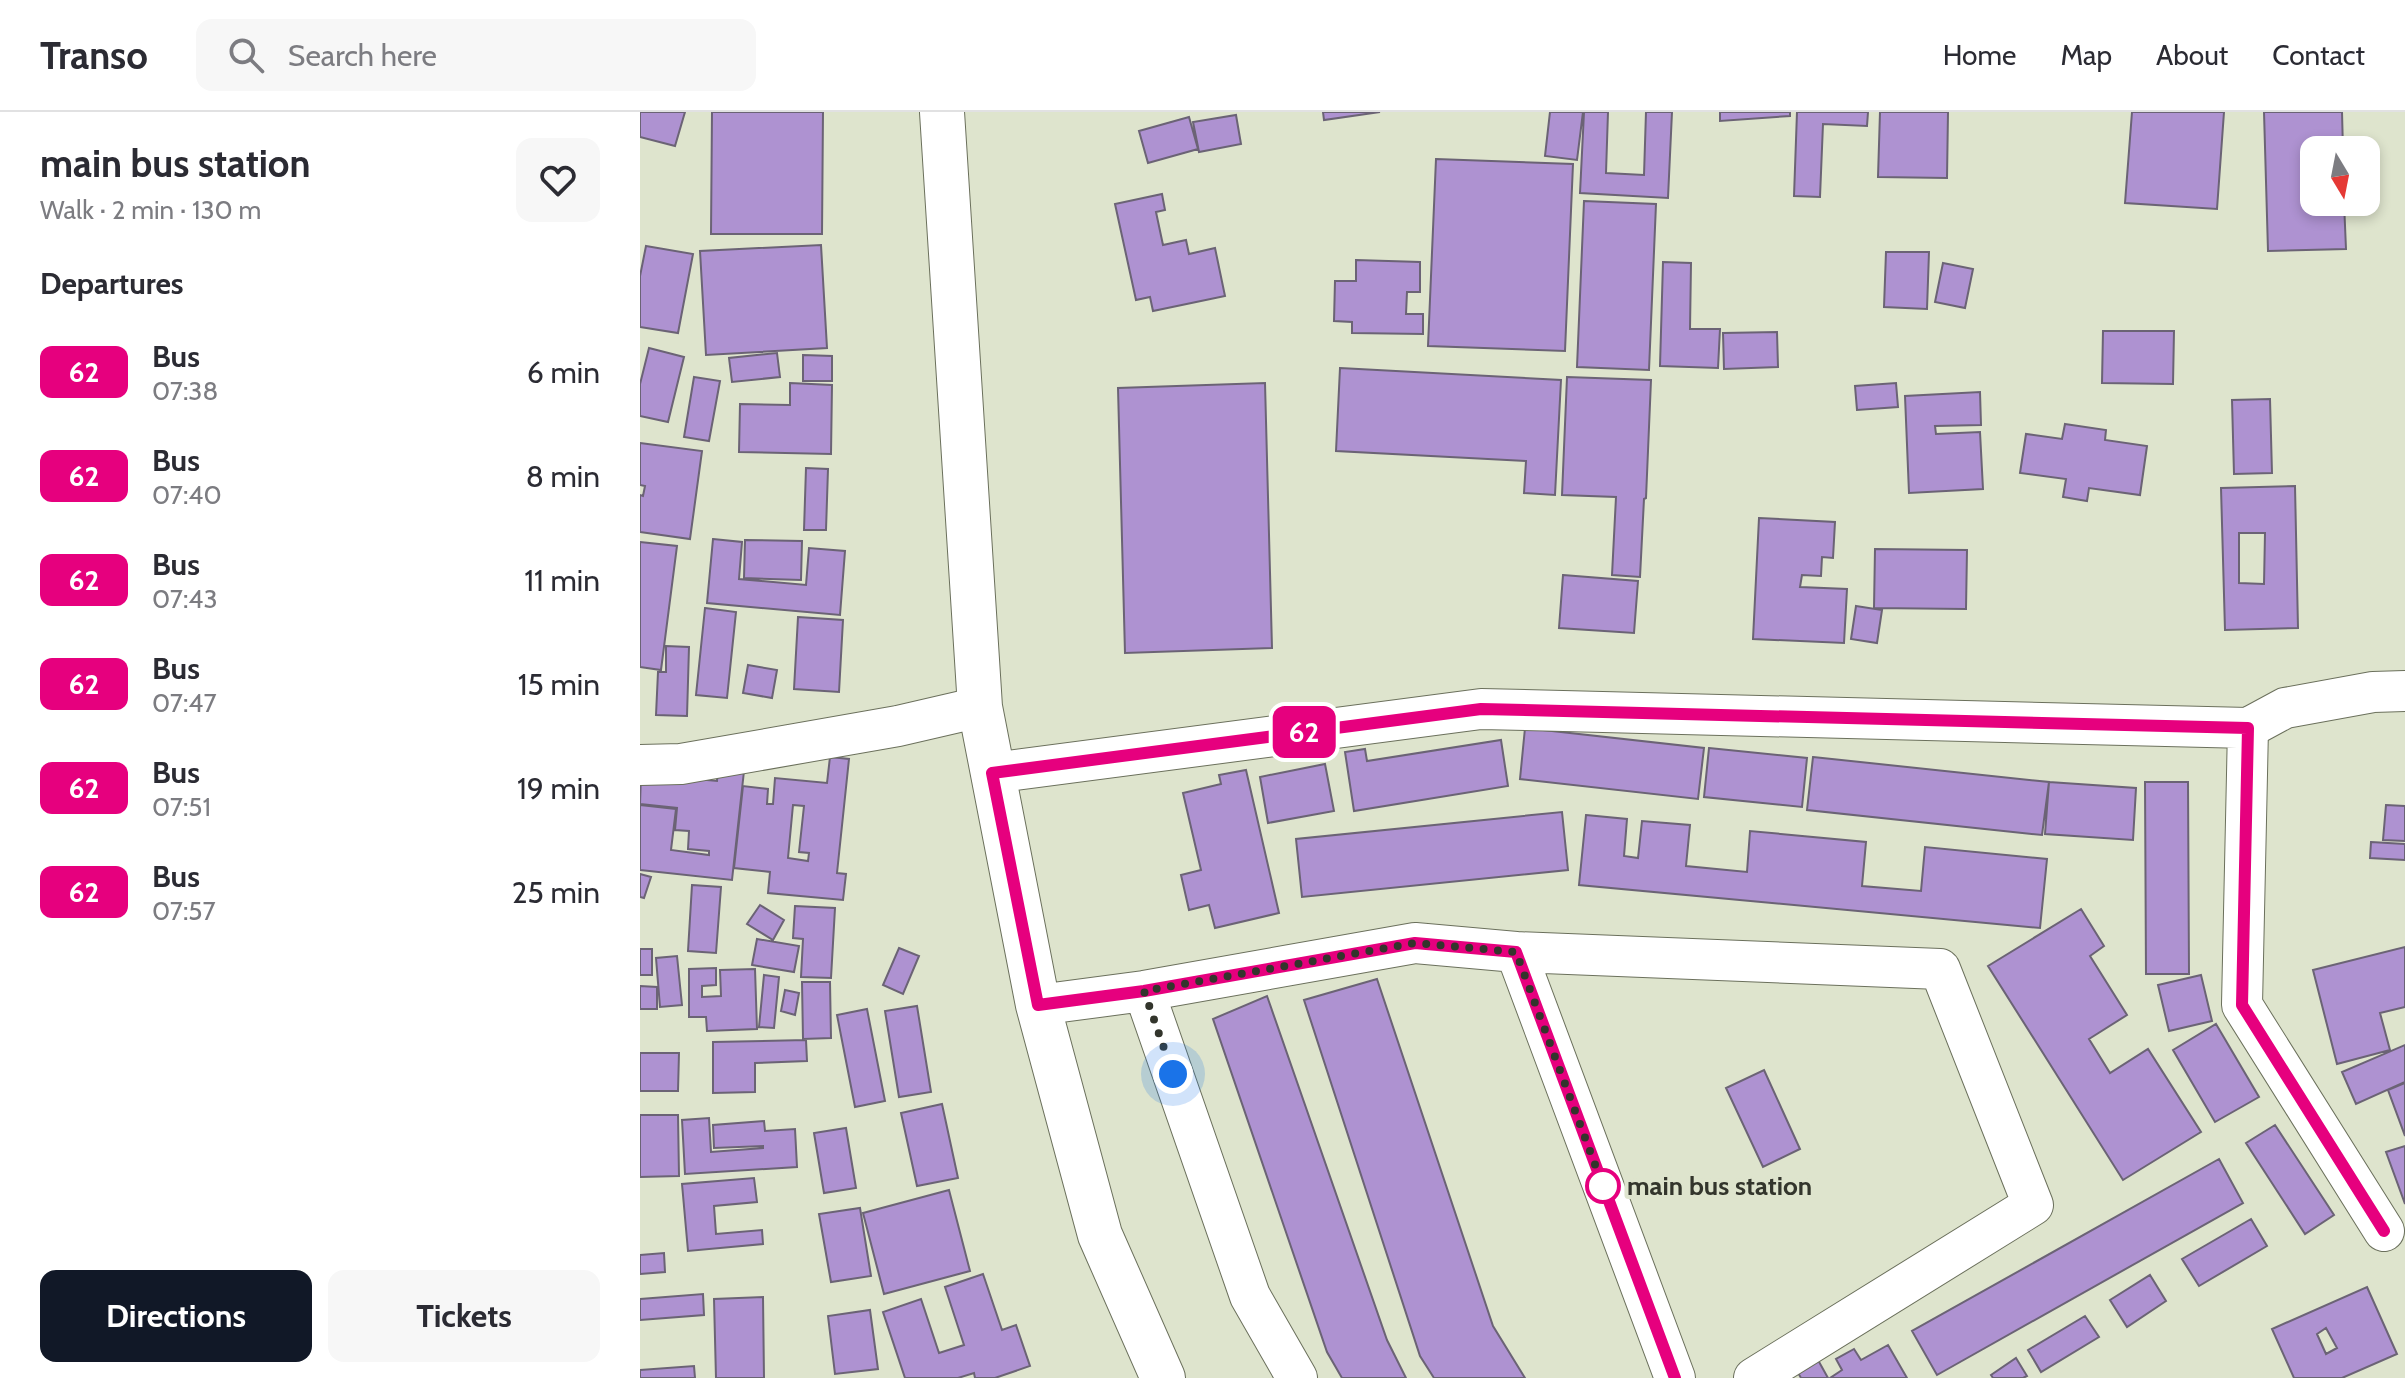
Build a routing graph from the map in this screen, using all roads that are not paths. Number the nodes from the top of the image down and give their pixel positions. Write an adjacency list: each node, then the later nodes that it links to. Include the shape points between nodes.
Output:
1 (942, 112): 3 (highway)
2 (2405, 691): 4 (street, via 2285,708)
3 (980, 707): 5 (street, via 681,764); 6 (highway)
4 (2248, 728): 6 (street, via 1481,709); 10 (street, via 2242,1005)
5 (640, 765)
6 (992, 773): 9 (highway)
7 (1516, 952): 8 (street, via 1415,943); 13 (street); 14 (street, via 1940,969 2033,1205)
8 (1144, 991): 9 (street); 12 (street, via 1250,1296)
9 (1038, 1005): 11 (highway, via 1100,1235)
10 (2384, 1231)
11 (1163, 1378)
12 (1297, 1378)
13 (1675, 1378)
14 (1754, 1378)

